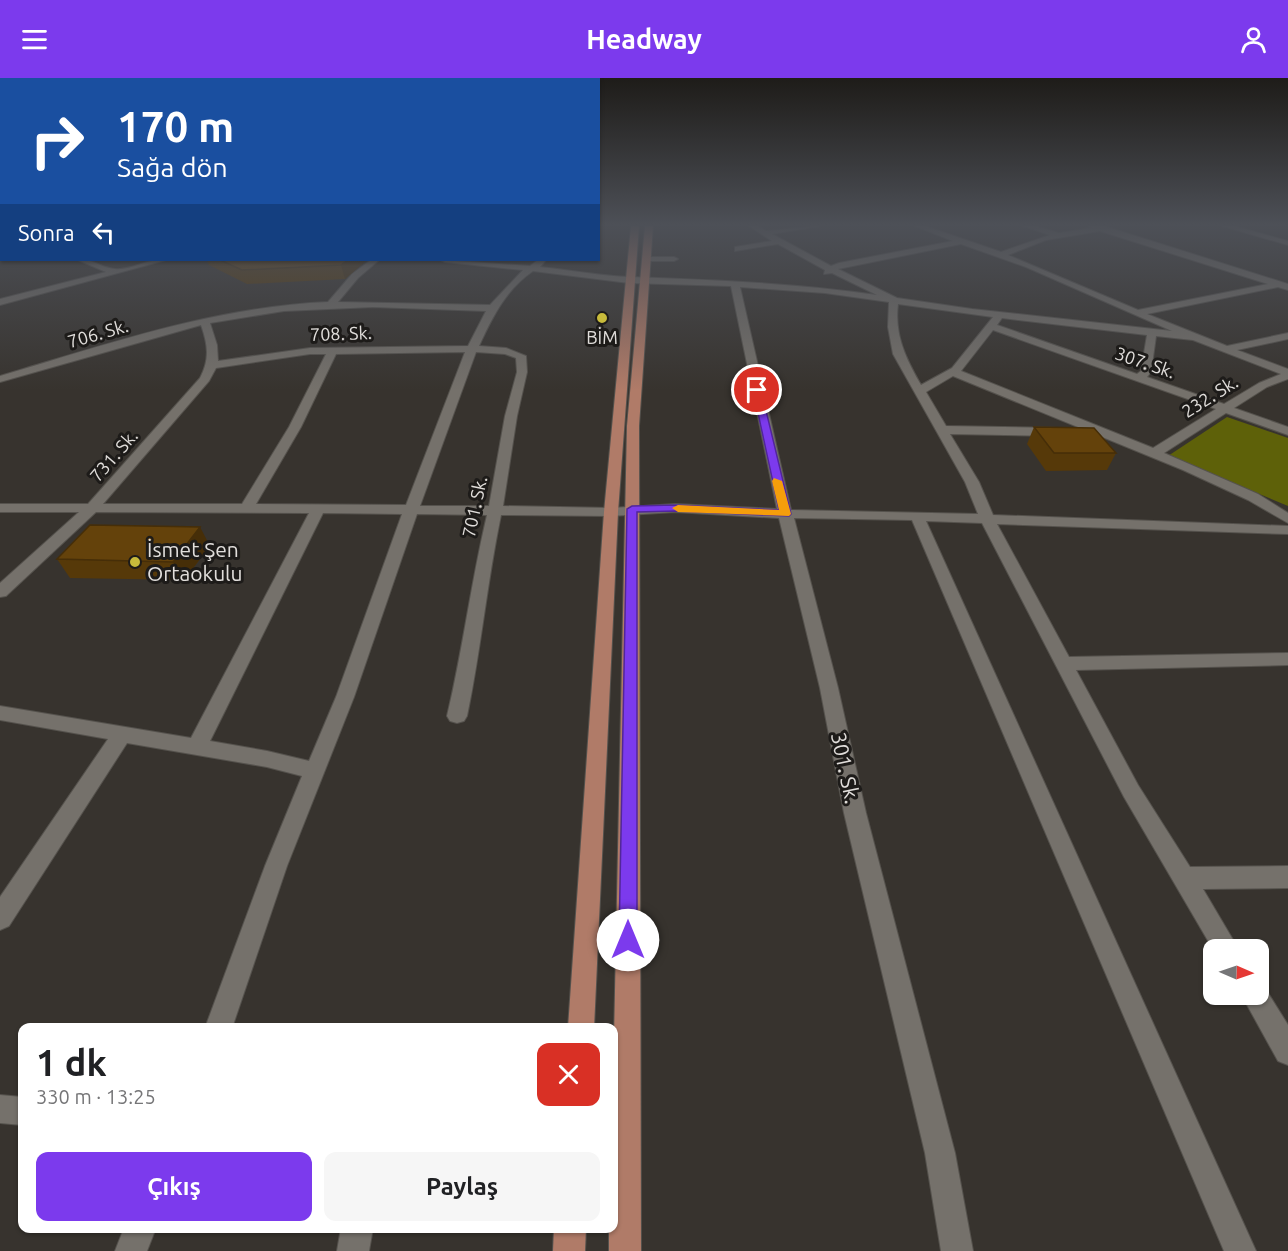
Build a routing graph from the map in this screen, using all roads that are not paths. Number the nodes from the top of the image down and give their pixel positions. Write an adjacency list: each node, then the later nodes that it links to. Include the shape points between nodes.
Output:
1 (637, 280): 44 (main road); 45 (main road)
2 (79, 281): 13 (street)
3 (351, 281): 15 (street)
4 (517, 281): 16 (street)
5 (689, 281): 10 (street)
6 (813, 281): 12 (street)
7 (855, 281): 14 (street)
8 (1061, 281): 17 (street)
9 (1266, 281): 11 (street)
10 (735, 284): 12 (street); 46 (street, 301. Sk.)
11 (1283, 286): 17 (street)
12 (800, 289): 14 (street)
13 (1, 300)
14 (894, 300): 18 (street); 32 (street, via 895,346)
15 (330, 306): 16 (street, 706. Sk.); 19 (street, 706. Sk., via 255,312)
16 (492, 308): 24 (street)
17 (1138, 314): 23 (street)
18 (1001, 315): 20 (street); 21 (street)
19 (205, 323): 27 (street, via 215,351); 30 (street, 706. Sk.)
20 (991, 327): 28 (street); 31 (street, 307. Sk.)
21 (1152, 332): 23 (street); 31 (street, via 1146,372)
22 (1288, 336): 25 (street)
23 (1195, 337): 25 (street)
24 (472, 349): 26 (street, 708. Sk.); 42 (street); 43 (street, 701. Sk., via 521,356 522,372)
25 (1226, 349): 29 (street)
26 (333, 350): 27 (street, 708. Sk.); 40 (street, via 295,427)
27 (213, 365): 39 (street, 731. Sk.)
28 (953, 372): 32 (street); 36 (street)
29 (1288, 374): 33 (street, 232. Sk.)
30 (0, 379)
31 (1138, 379): 33 (street, 307. Sk.)
32 (919, 391): 34 (street)
33 (1224, 408): 35 (street, 307. Sk.); 37 (street, 232. Sk.)
34 (942, 430): 36 (street); 48 (street)
35 (1288, 430)
36 (1101, 432): 37 (street)
37 (1154, 453): 49 (street, via 1253,497)
38 (0, 508): 39 (street)
39 (92, 508): 40 (street); 51 (street, 731. Sk.)
40 (246, 508): 41 (street)
41 (318, 508): 42 (street); 57 (street)
42 (412, 509): 43 (street); 58 (street)
43 (494, 509): 45 (street); 55 (street, 701. Sk.)
44 (632, 509): 45 (street); 46 (street); 75 (main road)
45 (611, 512): 65 (main road)
46 (786, 514): 47 (street); 76 (street, 301. Sk., via 940,1153)
47 (916, 516): 48 (street); 77 (street)
48 (989, 519): 50 (street); 53 (street, via 994,537)
49 (1288, 519)
50 (1288, 530)
51 (0, 592)
52 (1288, 658): 53 (street)
53 (1063, 664): 60 (street)
54 (0, 712): 56 (street)
55 (457, 716)
56 (123, 733): 57 (street); 61 (street)
57 (197, 746): 58 (street)
58 (315, 771): 64 (street)
59 (1288, 877): 60 (street)
60 (1183, 878): 62 (street)
61 (0, 918)
62 (1220, 939)
63 (1261, 1005): 66 (street)
64 (220, 1023)
65 (581, 1023)
66 (1288, 1051)
67 (0, 1109): 68 (street)
68 (18, 1111)
69 (138, 1233): 72 (street)
70 (356, 1233): 73 (street)
71 (570, 1233): 74 (main road)
72 (131, 1251)
73 (352, 1251)
74 (569, 1251)
75 (625, 1251)
76 (957, 1251)
77 (1240, 1251)

